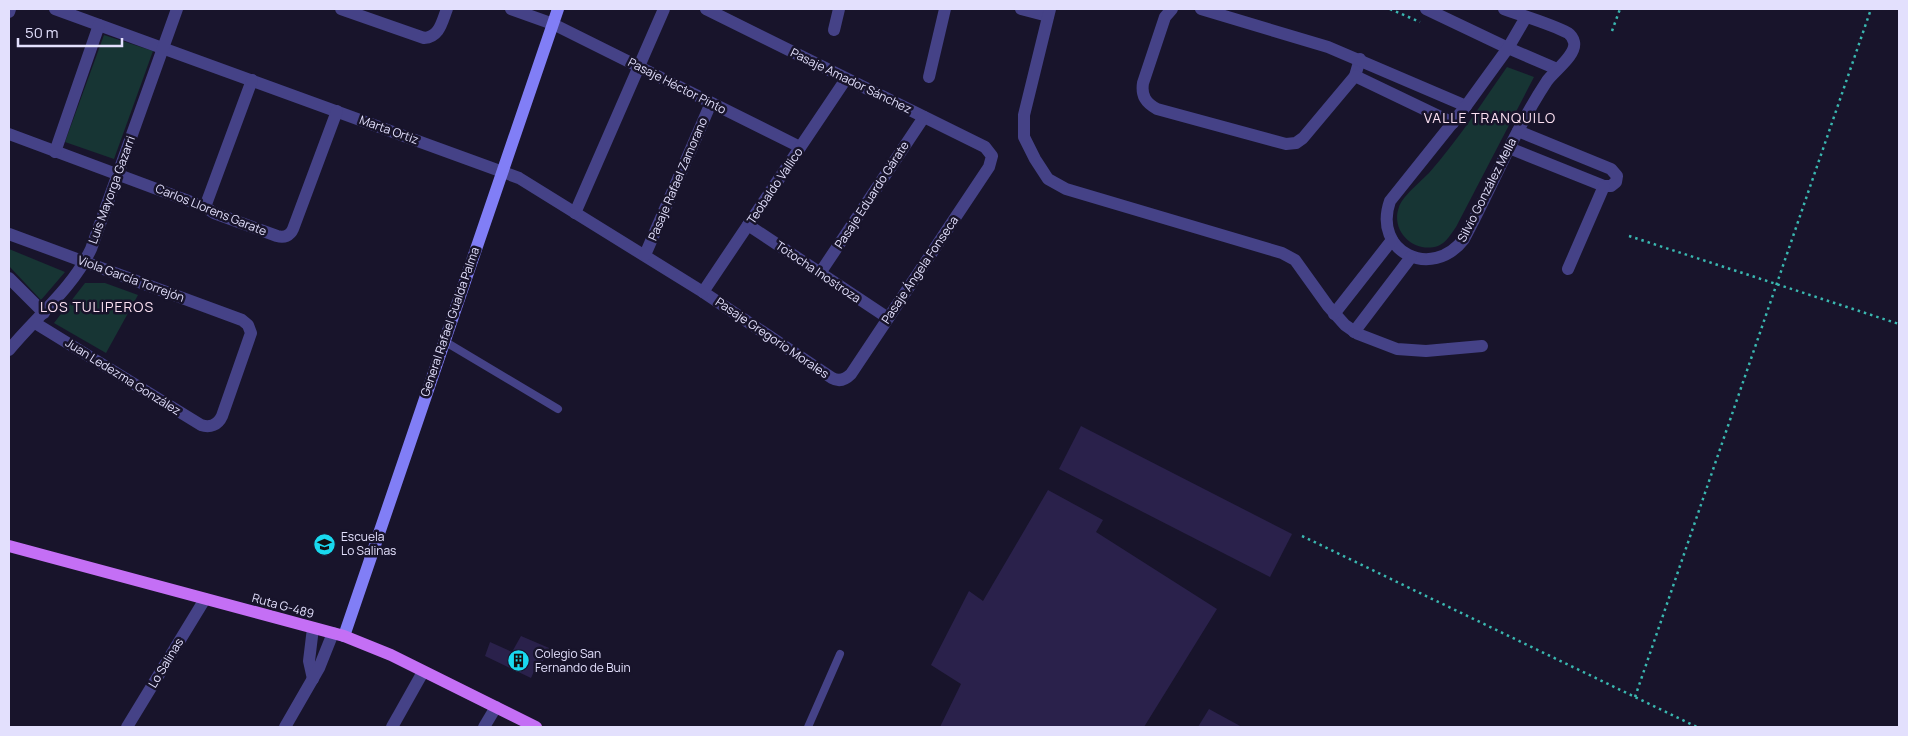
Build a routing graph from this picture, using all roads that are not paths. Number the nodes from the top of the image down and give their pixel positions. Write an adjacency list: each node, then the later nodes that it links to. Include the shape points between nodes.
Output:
1 (10, 9): 17 (street)
2 (55, 9): 21 (street, Marta Ortiz)
3 (177, 9): 23 (street, Luis Mayorga Gazarri)
4 (341, 9): 5 (street, via 420,37 432,36 440,28)
5 (447, 9)
6 (511, 9): 20 (street, Pasaje Héctor Pinto)
7 (558, 9): 20 (main road, General Rafael Gualda Palma)
8 (664, 9): 26 (street)
9 (706, 9): 30 (street, Pasaje Amador Sánchez)
10 (839, 9): 22 (street)
11 (945, 9): 28 (street)
12 (1021, 9): 18 (street)
13 (1172, 9): 29 (street, via 1165,17 1142,88 1144,98 1157,108 1291,144 1303,138)
14 (1202, 9): 25 (street)
15 (1426, 9): 24 (street)
16 (1504, 9): 19 (street)
17 (9, 12)
18 (1049, 12): 59 (street, via 1024,115 1024,136 1048,178 1066,190 1272,250 1295,260)
19 (1526, 17): 24 (street); 27 (street, Silvio González Mella, via 1568,33 1574,40 1573,53)
20 (553, 24): 26 (street, Pasaje Héctor Pinto); 43 (main road, General Rafael Gualda Palma)
21 (99, 25): 23 (street, Marta Ortiz); 41 (street)
22 (834, 30)
23 (163, 48): 31 (street, Marta Ortiz); 44 (street, Luis Mayorga Gazarri)
24 (1508, 48): 27 (street); 33 (street)
25 (1360, 59): 29 (street); 33 (street)
26 (639, 67): 32 (street, Pasaje Héctor Pinto); 47 (street)
27 (1557, 69): 37 (street, Silvio González Mella, via 1533,102)
28 (929, 76)
29 (1355, 76): 36 (street)
30 (846, 79): 35 (street, Pasaje Amador Sánchez); 39 (street, Teobaldo Vallico)
31 (252, 80): 34 (street, Marta Ortiz); 46 (street)
32 (711, 103): 39 (street, Pasaje Héctor Pinto); 51 (street, Pasaje Rafael Zamorano)
33 (1466, 106): 36 (street)
34 (337, 111): 43 (street, Marta Ortiz); 46 (street, Carlos Llorens Garate, via 290,234 277,236 214,213)
35 (924, 117): 42 (street, Pasaje Amador Sánchez, via 985,147); 55 (street, Pasaje Eduardo Gárate)
36 (1453, 123): 50 (street, via 1390,201 1386,225)
37 (1518, 131): 40 (street, Silvio González Mella); 45 (street, via 1612,169 1617,176 1616,182)
38 (9, 134): 41 (street, Carlos Llorens Garate)
39 (800, 148): 48 (street, Teobaldo Vallico)
40 (1509, 148): 45 (street); 52 (street, Silvio González Mella, via 1460,245 1437,259)
41 (55, 152): 44 (street, Carlos Llorens Garate)
42 (992, 156): 60 (street, Pasaje Ángela Fonseca, via 989,167)
43 (504, 171): 47 (street, Marta Ortiz); 63 (main road, General Rafael Gualda Palma)
44 (117, 174): 46 (street, Carlos Llorens Garate); 53 (street, Luis Mayorga Gazarri)
45 (1604, 186): 54 (street)
46 (205, 206)
47 (575, 213): 51 (street, Marta Ortiz)
48 (748, 225): 55 (street, Totocha Inostroza); 57 (street, Teobaldo Vallico)
49 (9, 234): 53 (street, Viola García Torrejón)
50 (1392, 240): 52 (street); 59 (street)
51 (645, 255): 57 (street, Marta Ortiz)
52 (1412, 256): 62 (street)
53 (84, 263): 58 (street, Luis Mayorga Gazarri); 68 (street, Viola García Torrejón, via 242,320 250,328 250,338 222,416)
54 (1568, 269)
55 (820, 273): 60 (street, Totocha Inostroza)
56 (9, 278): 58 (street)
57 (703, 292): 66 (street, Pasaje Gregorio Morales, via 832,378)
58 (44, 312): 61 (street, Luis Mayorga Gazarri)
59 (1334, 314): 62 (street)
60 (888, 318): 66 (street, Pasaje Ángela Fonseca, via 851,374)
61 (35, 322): 65 (street, Luis Mayorga Gazarri); 68 (street, Juan Ledezma González, via 201,425)
62 (1354, 332): 64 (street, via 1397,349 1426,351)
63 (444, 341): 67 (lane); 72 (main road, General Rafael Gualda Palma)
64 (1482, 346)
65 (9, 350)
66 (842, 380)
67 (558, 409)
68 (213, 426)
69 (9, 546): 70 (main road, Ruta G-489)
70 (205, 599): 71 (main road, Ruta G-489); 77 (street, Lo Salinas)
71 (313, 628): 72 (main road, Ruta G-489); 75 (street, via 309,660)
72 (338, 635): 74 (main road, Ruta G-489, via 370,646); 75 (street)
73 (840, 654): 82 (lane)
74 (423, 672): 76 (main road, Ruta G-489); 79 (street)
75 (313, 679): 78 (street)
76 (496, 707): 80 (street); 81 (main road, Ruta G-489)
77 (127, 727)
78 (285, 727)
79 (392, 727)
80 (484, 727)
81 (536, 727)
82 (808, 727)

